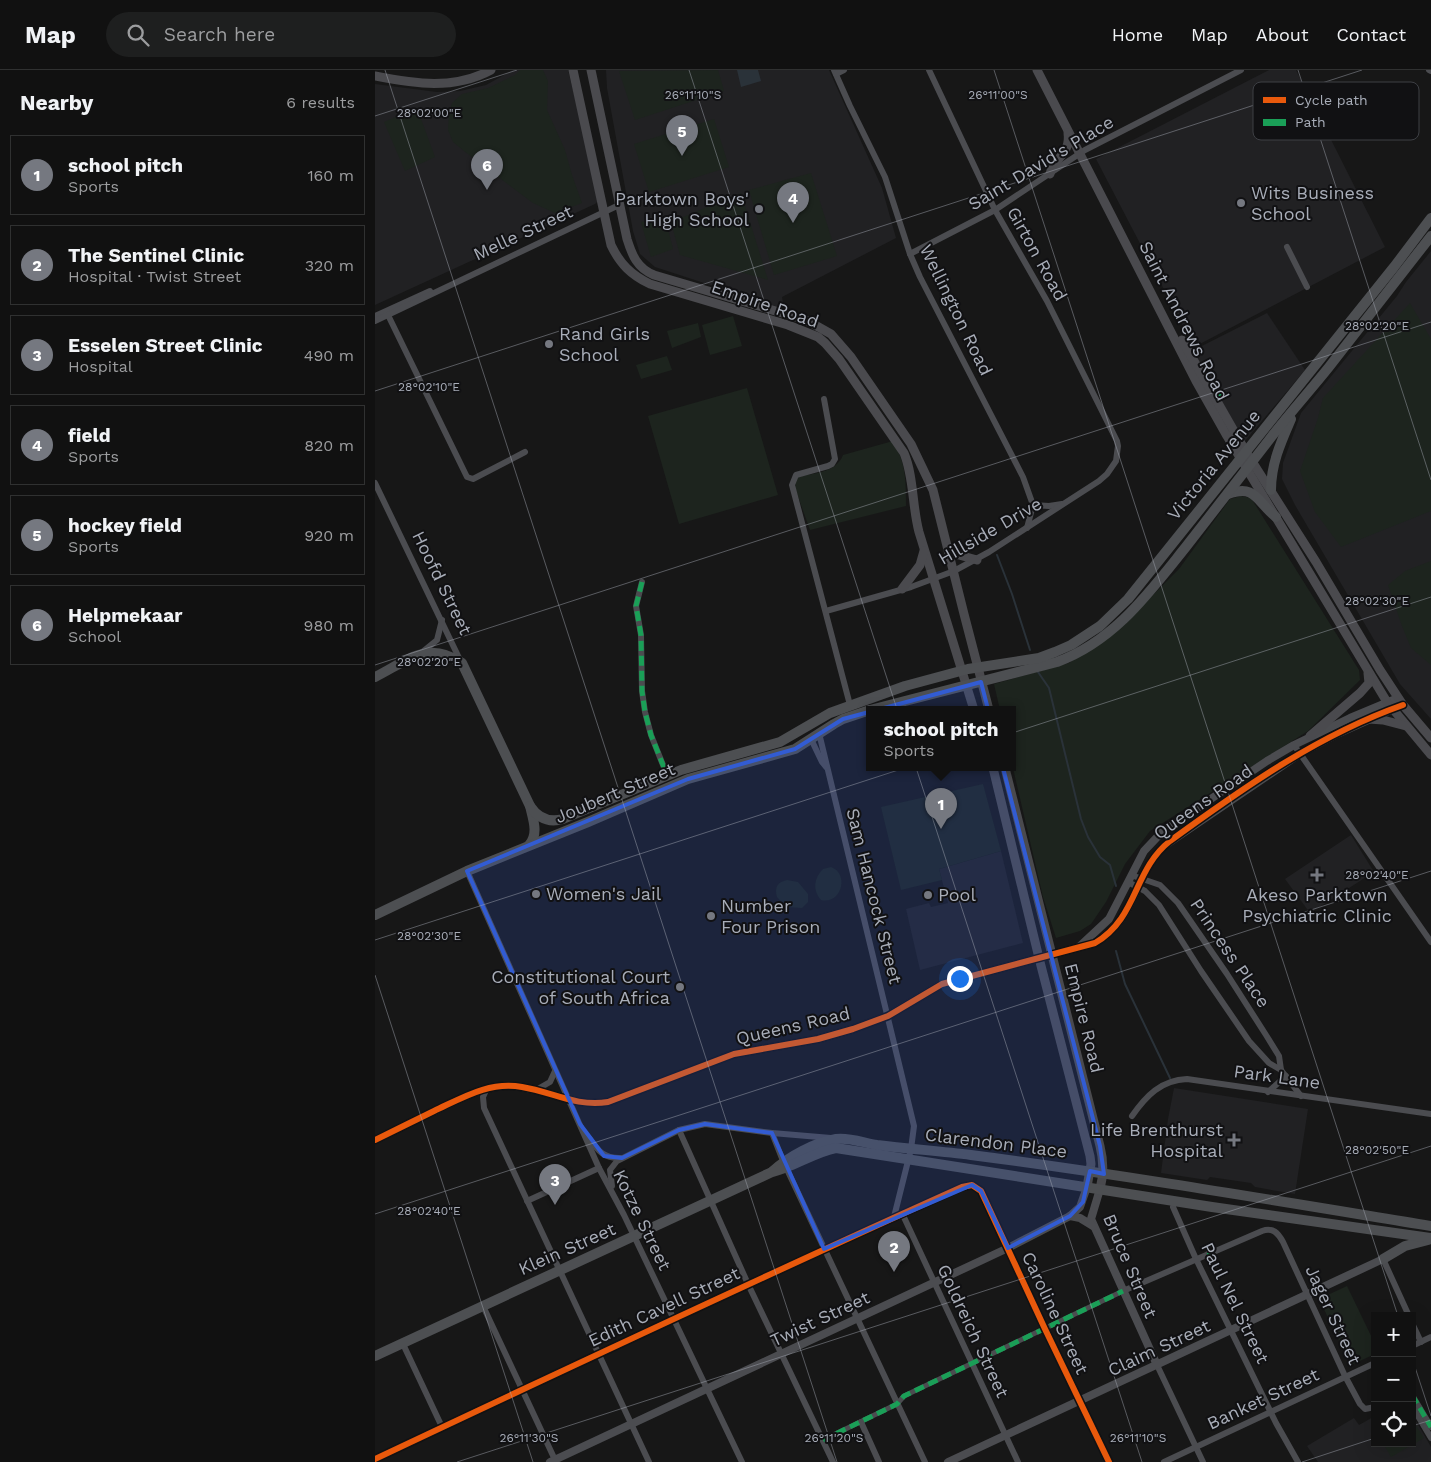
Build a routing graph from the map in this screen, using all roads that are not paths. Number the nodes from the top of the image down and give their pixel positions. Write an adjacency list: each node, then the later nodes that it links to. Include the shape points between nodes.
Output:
1 (491, 70): 10 (main road, via 445,84 417,84)
2 (573, 70): 15 (main road, Empire Road)
3 (591, 70): 14 (main road, Empire Road)
4 (844, 70): 9 (street)
5 (929, 70): 16 (street, Girton Road)
6 (1037, 70): 11 (main road, Saint Andrews Road)
7 (1043, 70): 12 (main road, Saint Andrews Road)
8 (1241, 70): 12 (street, Saint David's Place)
9 (835, 72): 20 (street, Wellington Road, via 885,177)
10 (375, 76)
11 (1066, 127): 12 (main road, Saint Andrews Road); 13 (main road, via 1067,148)
12 (1082, 152): 13 (street, Saint David's Place); 30 (main road, Saint Andrews Road, via 1196,382)
13 (1050, 174): 16 (street, Saint David's Place)
14 (619, 205): 15 (street, Melle Street); 39 (main road, Empire Road, via 631,252 648,272 806,320 835,338 916,453 936,498)
15 (604, 210): 22 (street, Melle Street); 40 (main road, Empire Road, via 616,256 639,279 803,330 818,337 831,349 904,453)
16 (995, 210): 20 (street, Saint David's Place); 29 (street, Girton Road, via 1047,301 1117,441)
17 (1431, 218): 30 (main road, Victoria Avenue)
18 (1431, 236): 27 (main road, Victoria Avenue)
19 (1287, 247): 21 (street)
20 (910, 254): 36 (street, Wellington Road, via 1023,477)
21 (1307, 287)
22 (441, 288): 23 (street, Melle Street); 24 (street, Melle Street)
23 (388, 315): 25 (street, Melle Street); 28 (street, via 467,477 473,479)
24 (375, 316)
25 (375, 321)
26 (824, 399): 46 (street, via 835,459 828,466 797,475 793,485)
27 (1296, 406): 31 (main road, Victoria Avenue); 33 (main road, via 1275,461)
28 (525, 452)
29 (1118, 453): 35 (street, Hillside Drive, via 1107,474)
30 (1243, 455): 31 (main road, Saint Andrews Road); 50 (main road, Victoria Avenue, via 1128,599 1100,626 1071,645 1039,658)
31 (1250, 466): 33 (main road, Saint Andrews Road); 34 (main road, Victoria Avenue); 37 (main road, Saint Andrews Road)
32 (375, 482): 47 (street, Hoofd Street)
33 (1271, 490): 56 (main road, Saint Andrews Road)
34 (1228, 494): 37 (main road, via 1249,491); 54 (main road, Victoria Avenue, via 1144,599 1102,639 1057,662)
35 (1070, 500): 36 (street, via 1056,505); 38 (street, Hillside Drive)
36 (1033, 505): 38 (street)
37 (1276, 517): 51 (main road, Saint Andrews Road)
38 (1026, 529): 41 (street, Hillside Drive)
39 (948, 547): 41 (main road, via 959,555); 42 (main road, Empire Road)
40 (924, 550): 43 (main road, Empire Road); 45 (main road, via 920,565)
41 (977, 560): 42 (street, Hillside Drive)
42 (954, 571): 43 (street, Hillside Drive); 50 (main road, Empire Road)
43 (934, 580): 45 (street, Hillside Drive); 52 (main road, Empire Road)
44 (641, 582): 74 (street, via 636,606 641,635 641,691 651,735)
45 (902, 589): 46 (street, Hillside Drive)
46 (826, 611): 57 (street)
47 (442, 620): 48 (street, via 437,640); 49 (street, Hoofd Street)
48 (417, 655): 49 (main road, via 437,652); 53 (main road)
49 (462, 663): 75 (main road, Hoofd Street)
50 (978, 668): 52 (main road, Joubert Street); 54 (main road, Empire Road)
51 (1367, 668): 58 (main road, Saint Andrews Road); 66 (main road, via 1369,678 1366,687)
52 (961, 671): 55 (main road, Empire Road); 57 (main road, Joubert Street)
53 (375, 677)
54 (981, 682): 55 (main road, Joubert Street); 61 (main road, Empire Road)
55 (966, 686): 59 (main road, Joubert Street); 60 (main road, Empire Road)
56 (1401, 701): 58 (street, Queens Road); 67 (main road, Saint Andrews Road)
57 (850, 705): 74 (main road, Joubert Street, via 780,742)
58 (1390, 705): 63 (street, Queens Road); 64 (main road, Saint Andrews Road); 66 (street, Queens Road)
59 (886, 706)
60 (973, 706)
61 (988, 706)
62 (866, 711): 65 (main road, Joubert Street, via 843,719)
63 (1369, 719): 64 (main road); 69 (street, Queens Road)
64 (1407, 727): 70 (main road, Saint Andrews Road)
65 (815, 736): 71 (street, Sam Hancock Street); 71 (street, Sam Hancock Street, via 822,762); 76 (main road, Joubert Street, via 795,749 688,779)
66 (1310, 736): 68 (street, Queens Road)
67 (1431, 738)
68 (1295, 745): 69 (street); 78 (street, Queens Road, via 1162,832 1144,851)
69 (1301, 753): 79 (street, Queens Road, via 1164,846 1152,859); 82 (street)
70 (1431, 755)
71 (827, 768): 86 (street, Sam Hancock Street)
72 (994, 771): 85 (main road, Empire Road)
73 (1006, 771): 84 (main road, Empire Road)
74 (667, 775): 75 (main road, Joubert Street, via 558,821 540,817)
75 (530, 806): 76 (main road, via 535,834)
76 (529, 845): 77 (main road, Joubert Street)
77 (467, 871): 81 (main road, Joubert Street); 88 (street, Kotze Street)
78 (1130, 878): 79 (street, Princess Place); 80 (street, Princess Place); 83 (street, Queens Road, via 1109,919)
79 (1142, 879): 80 (street, Queens Road); 87 (street, Princess Place, via 1160,886 1178,903 1266,1034 1279,1056)
80 (1138, 887): 83 (street, Queens Road, via 1113,930 1095,943); 87 (street, Princess Place, via 1159,905 1249,1041 1269,1063)
81 (375, 915)
82 (1431, 942)
83 (1079, 947): 84 (street, Queens Road)
84 (1051, 955): 85 (street, Queens Road); 108 (main road, Empire Road, via 1104,1162)
85 (1039, 958): 86 (street, Queens Road, via 942,984); 107 (main road, Empire Road, via 1090,1156)
86 (888, 1016): 94 (street, Queens Road, via 836,1035 734,1054 608,1102); 102 (street, Sam Hancock Street, via 914,1126)
87 (1281, 1070): 89 (street, Princess Place)
88 (555, 1071): 91 (street, via 550,1082); 94 (street, Kotze Street)
89 (1286, 1076): 92 (street); 93 (street, Princess Place)
90 (487, 1088): 91 (street, Queens Road, via 510,1086); 101 (street, Queens Road); 113 (street, via 484,1108)
91 (536, 1090): 94 (street, Queens Road)
92 (1268, 1092): 93 (street, Park Lane); 96 (street, Park Lane, via 1180,1080 1153,1091)
93 (1301, 1096): 95 (street, Park Lane)
94 (570, 1101): 97 (street, Kotze Street)
95 (1431, 1114)
96 (1132, 1116)
97 (580, 1124): 103 (street, via 604,1156); 106 (street, Kotze Street)
98 (679, 1130): 99 (street, Clarendon Place, via 705,1124); 103 (street, Clarendon Place); 114 (street)
99 (772, 1133): 100 (street, Clarendon Place); 105 (street)
100 (837, 1139): 102 (main road, Clarendon Place); 105 (main road, Klein Street, via 818,1145)
101 (375, 1140)
102 (911, 1148): 104 (street); 107 (main road, Clarendon Place)
103 (622, 1158): 112 (street, via 609,1173)
104 (908, 1160): 105 (main road, Clarendon Place, via 836,1148); 110 (main road, Clarendon Place); 118 (street)
105 (785, 1165): 114 (main road, Klein Street); 124 (street)
106 (599, 1168): 112 (street, Kotze Street); 113 (street)
107 (1090, 1171): 108 (main road, Clarendon Place); 110 (main road, Empire Road)
108 (1104, 1174): 111 (main road, Empire Road); 120 (main road, Clarendon Place)
109 (967, 1185): 116 (street, Edith Cavell Street); 123 (street, Caroline Street, via 981,1191)
110 (1087, 1187): 111 (main road, Clarendon Place); 117 (street, via 1080,1207)
111 (1100, 1189): 119 (street, Bruce Street, via 1091,1214); 122 (main road, Clarendon Place)
112 (615, 1199): 121 (street, Kotze Street)
113 (527, 1201): 129 (street)
114 (710, 1201): 121 (main road, Klein Street); 131 (street)
115 (1173, 1207): 126 (street, Paul Nel Street)
116 (902, 1213): 118 (street, Edith Cavell Street); 130 (street, Goldreich Street)
117 (1071, 1216): 119 (street); 123 (street, Twist Street)
118 (894, 1217): 124 (street, Edith Cavell Street)
119 (1093, 1226): 132 (street, Bruce Street)
120 (1431, 1226)
121 (634, 1237): 129 (main road, Klein Street); 136 (street, Kotze Street)
122 (1431, 1238): 127 (main road, via 1405,1246)
123 (1008, 1248): 130 (street, Twist Street); 138 (street, Caroline Street)
124 (824, 1249): 131 (street, Edith Cavell Street); 137 (street)
125 (1209, 1252): 126 (street); 128 (street); 133 (street, Jager Street, via 1262,1231 1274,1231 1283,1242)
126 (1196, 1258): 132 (street); 139 (street, Paul Nel Street)
127 (1383, 1259): 133 (street, Claim Street); 135 (street)
128 (1215, 1265)
129 (560, 1269): 134 (main road, Klein Street); 146 (street)
130 (933, 1282): 137 (street, Twist Street); 148 (street, Goldreich Street)
131 (748, 1284): 136 (street, Edith Cavell Street); 145 (street)
132 (1123, 1291): 138 (street); 149 (street, Bruce Street)
133 (1307, 1295): 139 (street, Claim Street); 151 (street, Jager Street)
134 (483, 1306): 143 (main road, Klein Street); 153 (street)
135 (1407, 1312)
136 (673, 1318): 146 (street, Edith Cavell Street); 152 (street, Kotze Street)
137 (857, 1318): 145 (street, Twist Street); 156 (street)
138 (1045, 1329): 148 (street); 154 (street, Caroline Street)
139 (1231, 1331): 149 (street, Claim Street); 158 (street, Paul Nel Street)
140 (1416, 1331): 142 (street)
141 (1431, 1337): 142 (street)
142 (1421, 1342): 144 (street)
143 (403, 1344): 147 (main road, Klein Street); 162 (street)
144 (1416, 1344)
145 (781, 1353): 152 (street, Twist Street); 166 (street)
146 (599, 1354): 153 (street, Edith Cavell Street); 161 (street)
147 (375, 1356)
148 (973, 1364): 156 (street, via 904,1396); 164 (street, Goldreich Street)
149 (1157, 1365): 154 (street, Claim Street); 167 (street, Bruce Street)
150 (1371, 1365): 151 (street, Banket Street)
151 (1345, 1376): 157 (street, Jager Street, via 1360,1404); 158 (street, Banket Street)
152 (707, 1388): 161 (street, Twist Street); 171 (street, Kotze Street)
153 (523, 1390): 162 (street, Edith Cavell Street); 169 (street)
154 (1080, 1402): 164 (street, Claim Street); 177 (street, Caroline Street)
155 (1416, 1402): 163 (street)
156 (897, 1404): 160 (street); 174 (street)
157 (1371, 1408)
158 (1271, 1412): 167 (street, Banket Street); 180 (street)
159 (1416, 1413): 165 (street)
160 (861, 1422): 166 (street); 173 (street)
161 (631, 1424): 169 (street, Twist Street); 170 (street)
162 (443, 1427): 168 (street, Edith Cavell Street)
163 (1431, 1427)
164 (1006, 1435): 175 (street, Claim Street); 176 (street, Goldreich Street)
165 (1431, 1438)
166 (823, 1440): 172 (street)
167 (1196, 1447): 178 (street, Banket Street); 179 (street, Bruce Street)
168 (375, 1459)
169 (554, 1461)
170 (649, 1462)
171 (742, 1462)
172 (833, 1462)
173 (879, 1462)
174 (925, 1462)
175 (948, 1462)
176 (1018, 1462)
177 (1109, 1462)
178 (1164, 1462)
179 (1203, 1462)
180 (1298, 1462)

